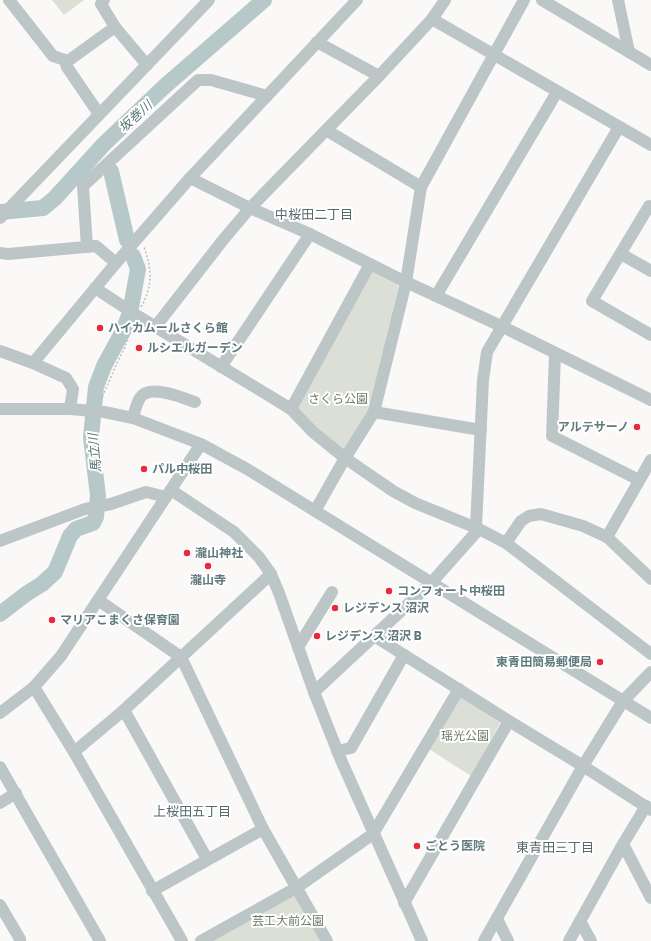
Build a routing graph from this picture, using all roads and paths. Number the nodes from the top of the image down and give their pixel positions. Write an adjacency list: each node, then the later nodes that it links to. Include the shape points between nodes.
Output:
1 (9, 0): 14 (street, via 53,56)
2 (104, 0): 10 (street, via 100,4)
3 (209, 0): 15 (street)
4 (357, 0): 11 (street)
5 (445, 0): 9 (street)
6 (524, 0): 13 (street)
7 (542, 0): 12 (street)
8 (618, 0): 12 (street)
9 (432, 19): 13 (street); 17 (street)
10 (115, 27): 14 (street, via 68,61); 15 (street)
11 (317, 42): 17 (street); 19 (street)
12 (629, 52): 16 (street)
13 (494, 55): 18 (street); 25 (street)
14 (65, 60): 20 (street, via 67,67)
15 (147, 65): 20 (street)
16 (651, 65)
17 (379, 76): 22 (street)
18 (557, 92): 21 (street); 38 (street)
19 (267, 96): 24 (street); 30 (street, via 211,80 198,80 83,186)
20 (99, 114): 28 (street)
21 (619, 127): 23 (street); 40 (street)
22 (326, 130): 25 (street); 26 (street)
23 (651, 145)
24 (190, 178): 26 (street); 33 (street)
25 (421, 187): 36 (street)
26 (250, 208): 29 (street); 39 (street)
27 (651, 208): 32 (street, via 649,206)
28 (0, 218)
29 (310, 234): 34 (street); 45 (street)
30 (87, 247): 31 (street); 33 (street, via 96,246)
31 (0, 253)
32 (621, 254): 35 (street); 41 (street, via 592,301)
33 (116, 263): 37 (street)
34 (370, 264): 36 (street); 49 (street)
35 (651, 271)
36 (406, 282): 38 (street); 51 (street)
37 (95, 288): 39 (street); 44 (street)
38 (436, 296): 40 (street)
39 (156, 326): 45 (street)
40 (501, 326): 43 (street); 53 (street, via 487,352)
41 (651, 336)
42 (0, 351): 44 (street)
43 (555, 354): 46 (street); 57 (street, via 552,436)
44 (33, 363): 48 (street, via 66,378 72,389)
45 (221, 367): 49 (street)
46 (651, 400)
47 (195, 402): 52 (street, via 164,391 143,393)
48 (70, 408): 50 (street); 52 (street)
49 (291, 409): 55 (street, via 313,432)
50 (0, 410)
51 (374, 412): 53 (street); 55 (street)
52 (133, 418): 54 (street)
53 (481, 430): 60 (street)
54 (201, 444): 58 (street); 59 (street)
55 (345, 458): 59 (street); 60 (street, via 415,503)
56 (651, 460): 57 (street)
57 (640, 480): 61 (street)
58 (169, 494): 62 (street, via 146,492 111,504 85,509); 64 (street, via 234,532 260,558); 68 (street)
59 (315, 511): 66 (street)
60 (477, 528): 63 (street); 66 (street)
61 (607, 537): 63 (street, via 583,526 541,514 529,516 521,521); 65 (street)
62 (0, 541)
63 (506, 543): 71 (street)
64 (271, 574): 70 (street); 73 (street)
65 (651, 579)
66 (432, 582): 69 (street); 78 (street)
67 (332, 592): 70 (street)
68 (98, 600): 73 (street); 75 (street, via 61,656)
69 (374, 636): 72 (street); 77 (street)
70 (298, 647): 77 (street)
71 (651, 654)
72 (404, 655): 76 (street); 83 (street, via 351,748)
73 (181, 657): 79 (street); 90 (street)
74 (651, 672): 78 (street)
75 (34, 687): 80 (street); 84 (street)
76 (458, 689): 82 (street); 91 (street)
77 (314, 692): 83 (street)
78 (623, 701): 81 (street); 85 (street)
79 (124, 710): 84 (street); 93 (street)
80 (0, 714)
81 (651, 718)
82 (508, 721): 85 (street); 97 (street)
83 (337, 751): 91 (street)
84 (74, 752): 95 (street)
85 (584, 766): 89 (street); 99 (street)
86 (0, 767): 87 (street)
87 (16, 793): 88 (street); 102 (street)
88 (0, 803)
89 (649, 808): 92 (street)
90 (263, 829): 93 (street); 94 (street)
91 (373, 834): 94 (street); 97 (street)
92 (623, 844): 96 (street); 100 (street)
93 (207, 859): 95 (street)
94 (296, 888): 104 (street); 105 (street)
95 (152, 891): 103 (street)
96 (651, 898)
97 (404, 903): 106 (street)
98 (0, 905): 101 (street)
99 (497, 919): 107 (street); 108 (street)
100 (580, 921): 109 (street); 110 (street)
101 (20, 941)
102 (100, 941)
103 (182, 941)
104 (201, 941)
105 (327, 941)
106 (422, 941)
107 (484, 941)
108 (508, 941)
109 (569, 941)
110 (591, 941)

